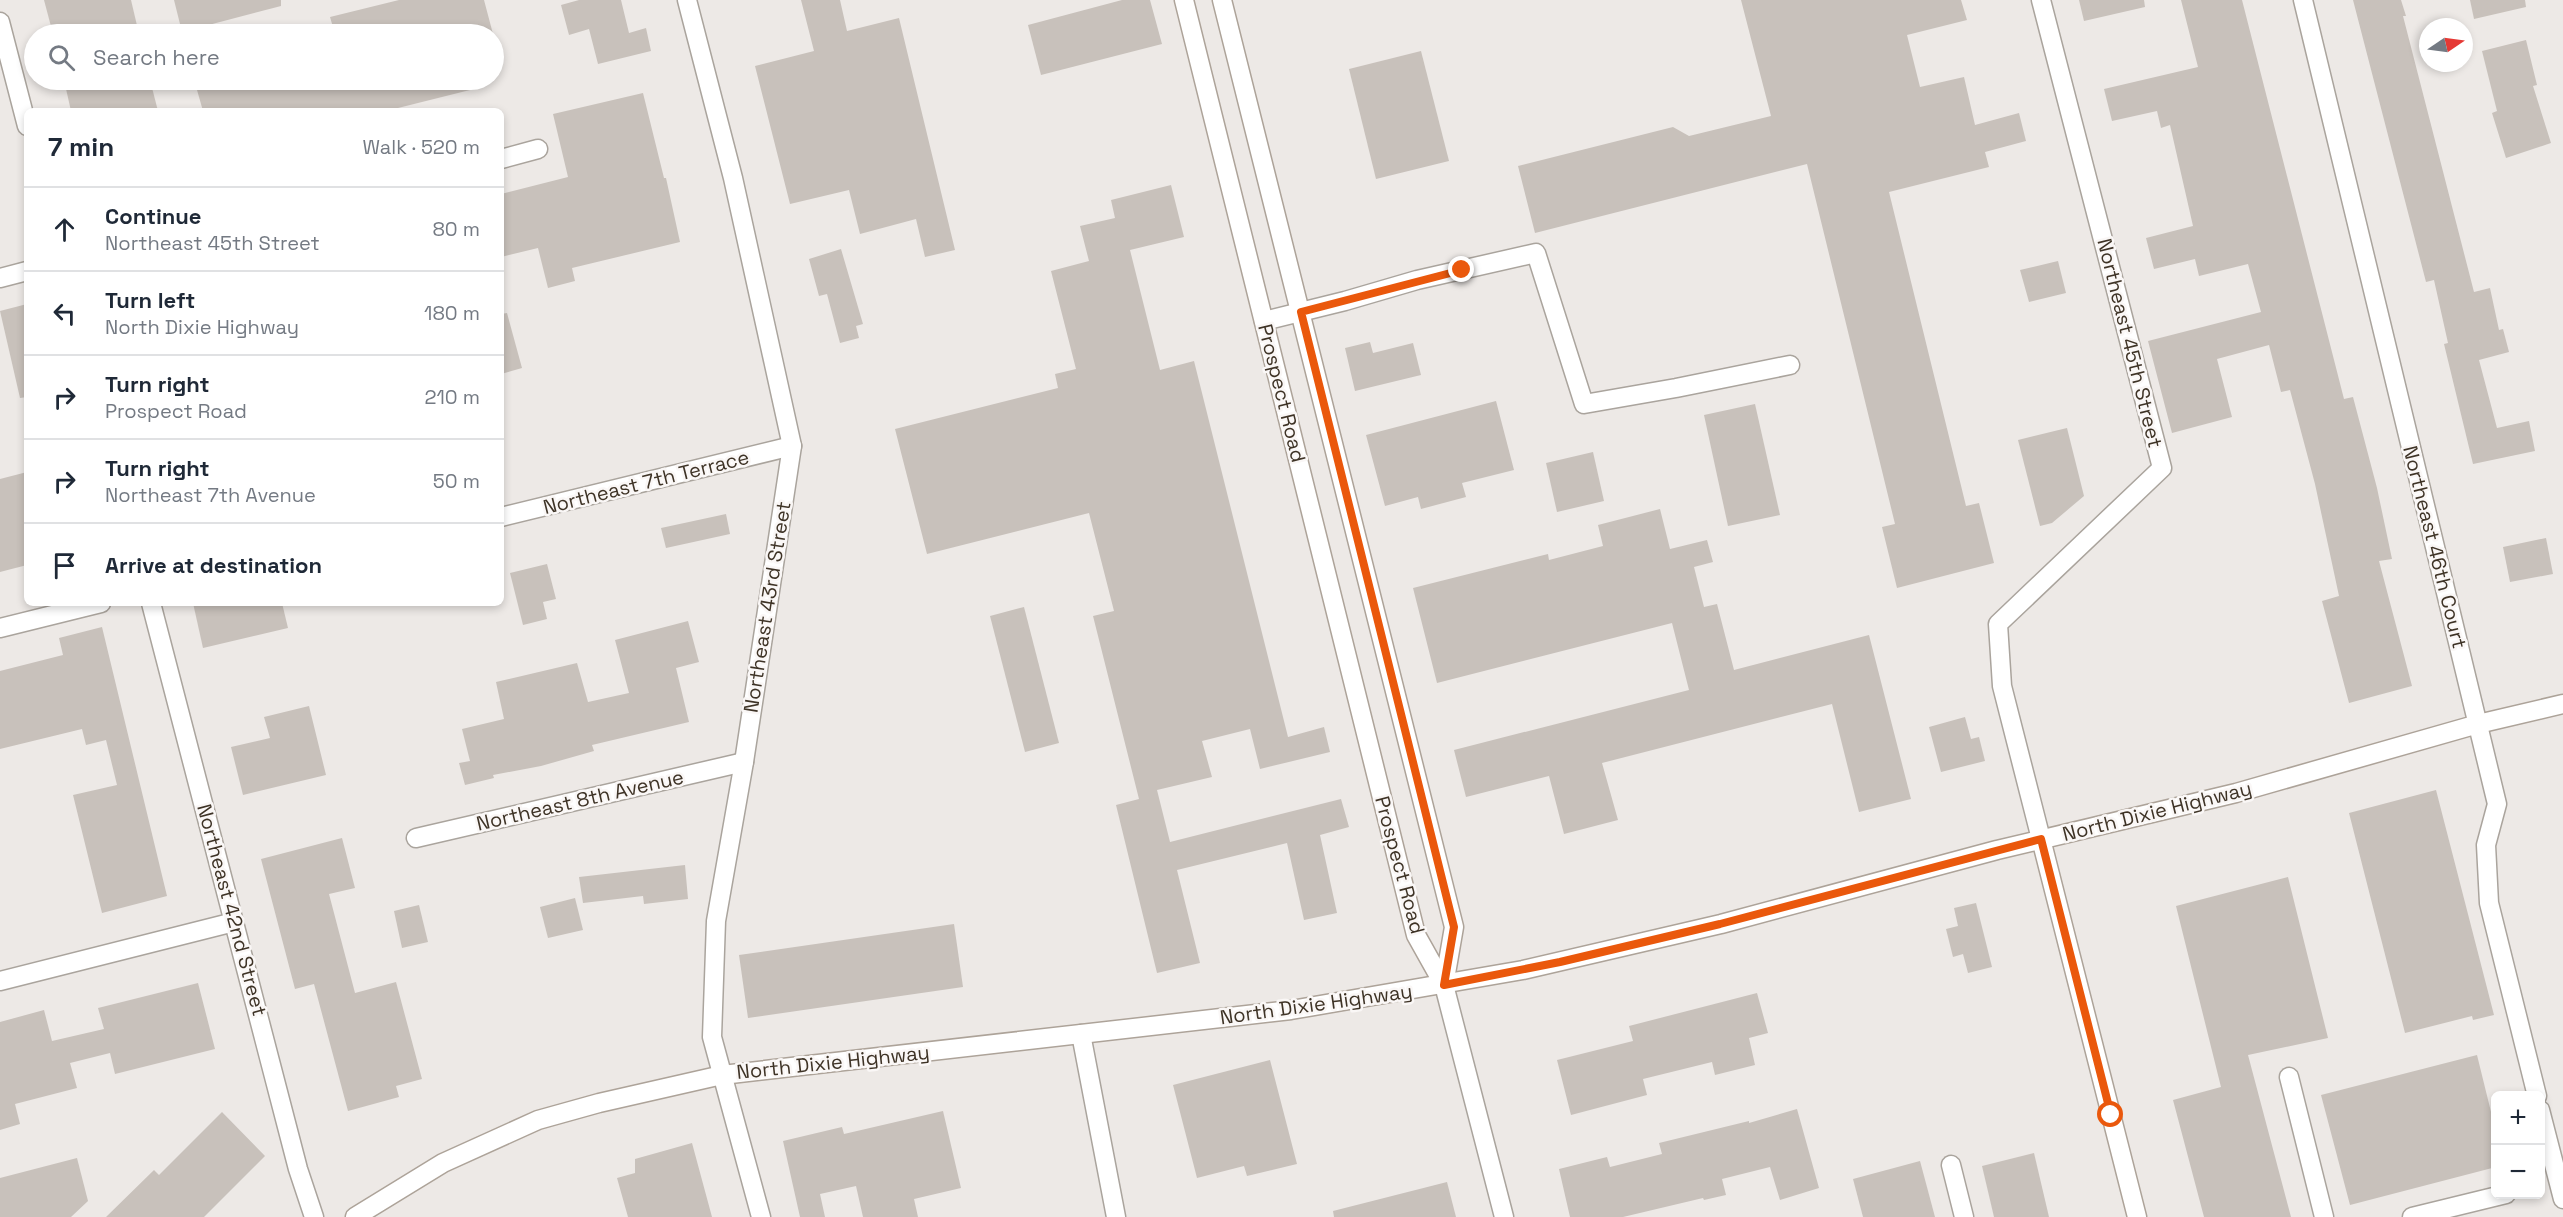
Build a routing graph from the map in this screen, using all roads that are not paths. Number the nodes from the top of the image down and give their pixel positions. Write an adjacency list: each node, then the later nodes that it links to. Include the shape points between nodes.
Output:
1 (687, 0): 15 (street, Northeast 43rd Street, via 733,178)
2 (1184, 0): 13 (street, Prospect Road)
3 (1222, 0): 12 (street, Prospect Road)
4 (2041, 0): 24 (street, Northeast 45th Street, via 2162,468 1998,624 2002,686)
5 (2303, 0): 21 (street, Northeast 46th Court)
6 (0, 22): 7 (street)
7 (24, 114)
8 (538, 149): 9 (street)
9 (504, 158)
10 (24, 272): 11 (street)
11 (0, 278)
12 (1301, 312): 13 (street); 14 (street, via 1536,253 1584,404); 27 (street, Prospect Road, via 1454,927)
13 (1264, 321): 27 (street, Prospect Road, via 1416,935)
14 (1790, 364)
15 (792, 446): 16 (street, Northeast 7th Terrace); 22 (street, Northeast 43rd Street)
16 (504, 516)
17 (89, 606): 19 (street)
18 (152, 606): 25 (street, Northeast 42nd Street)
19 (0, 628)
20 (2563, 704): 21 (street, North Dixie Highway)
21 (2478, 724): 24 (street, North Dixie Highway, via 2236,793); 31 (street, Northeast 46th Court, via 2497,804 2486,845 2489,903)
22 (744, 762): 23 (street, Northeast 8th Avenue); 29 (street, Northeast 43rd Street, via 716,921 712,1037)
23 (416, 838)
24 (2041, 839): 27 (street, North Dixie Highway, via 1709,926); 42 (street, Northeast 45th Street)
25 (234, 922): 26 (street); 36 (street, Northeast 42nd Street)
26 (0, 981)
27 (1444, 985): 28 (street, North Dixie Highway, via 1310,1007); 40 (street)
28 (1081, 1034): 29 (street, North Dixie Highway); 39 (street)
29 (722, 1075): 37 (street, North Dixie Highway, via 538,1120 443,1163); 38 (street, Northeast 43rd Street)
30 (2289, 1077): 43 (street)
31 (2536, 1091)
32 (2545, 1126): 35 (street)
33 (1951, 1165): 41 (street)
34 (2491, 1198): 44 (street)
35 (2563, 1199)
36 (314, 1217)
37 (355, 1217)
38 (761, 1217)
39 (1116, 1217)
40 (1504, 1217)
41 (1964, 1217)
42 (2137, 1217)
43 (2324, 1217)
44 (2412, 1217)

